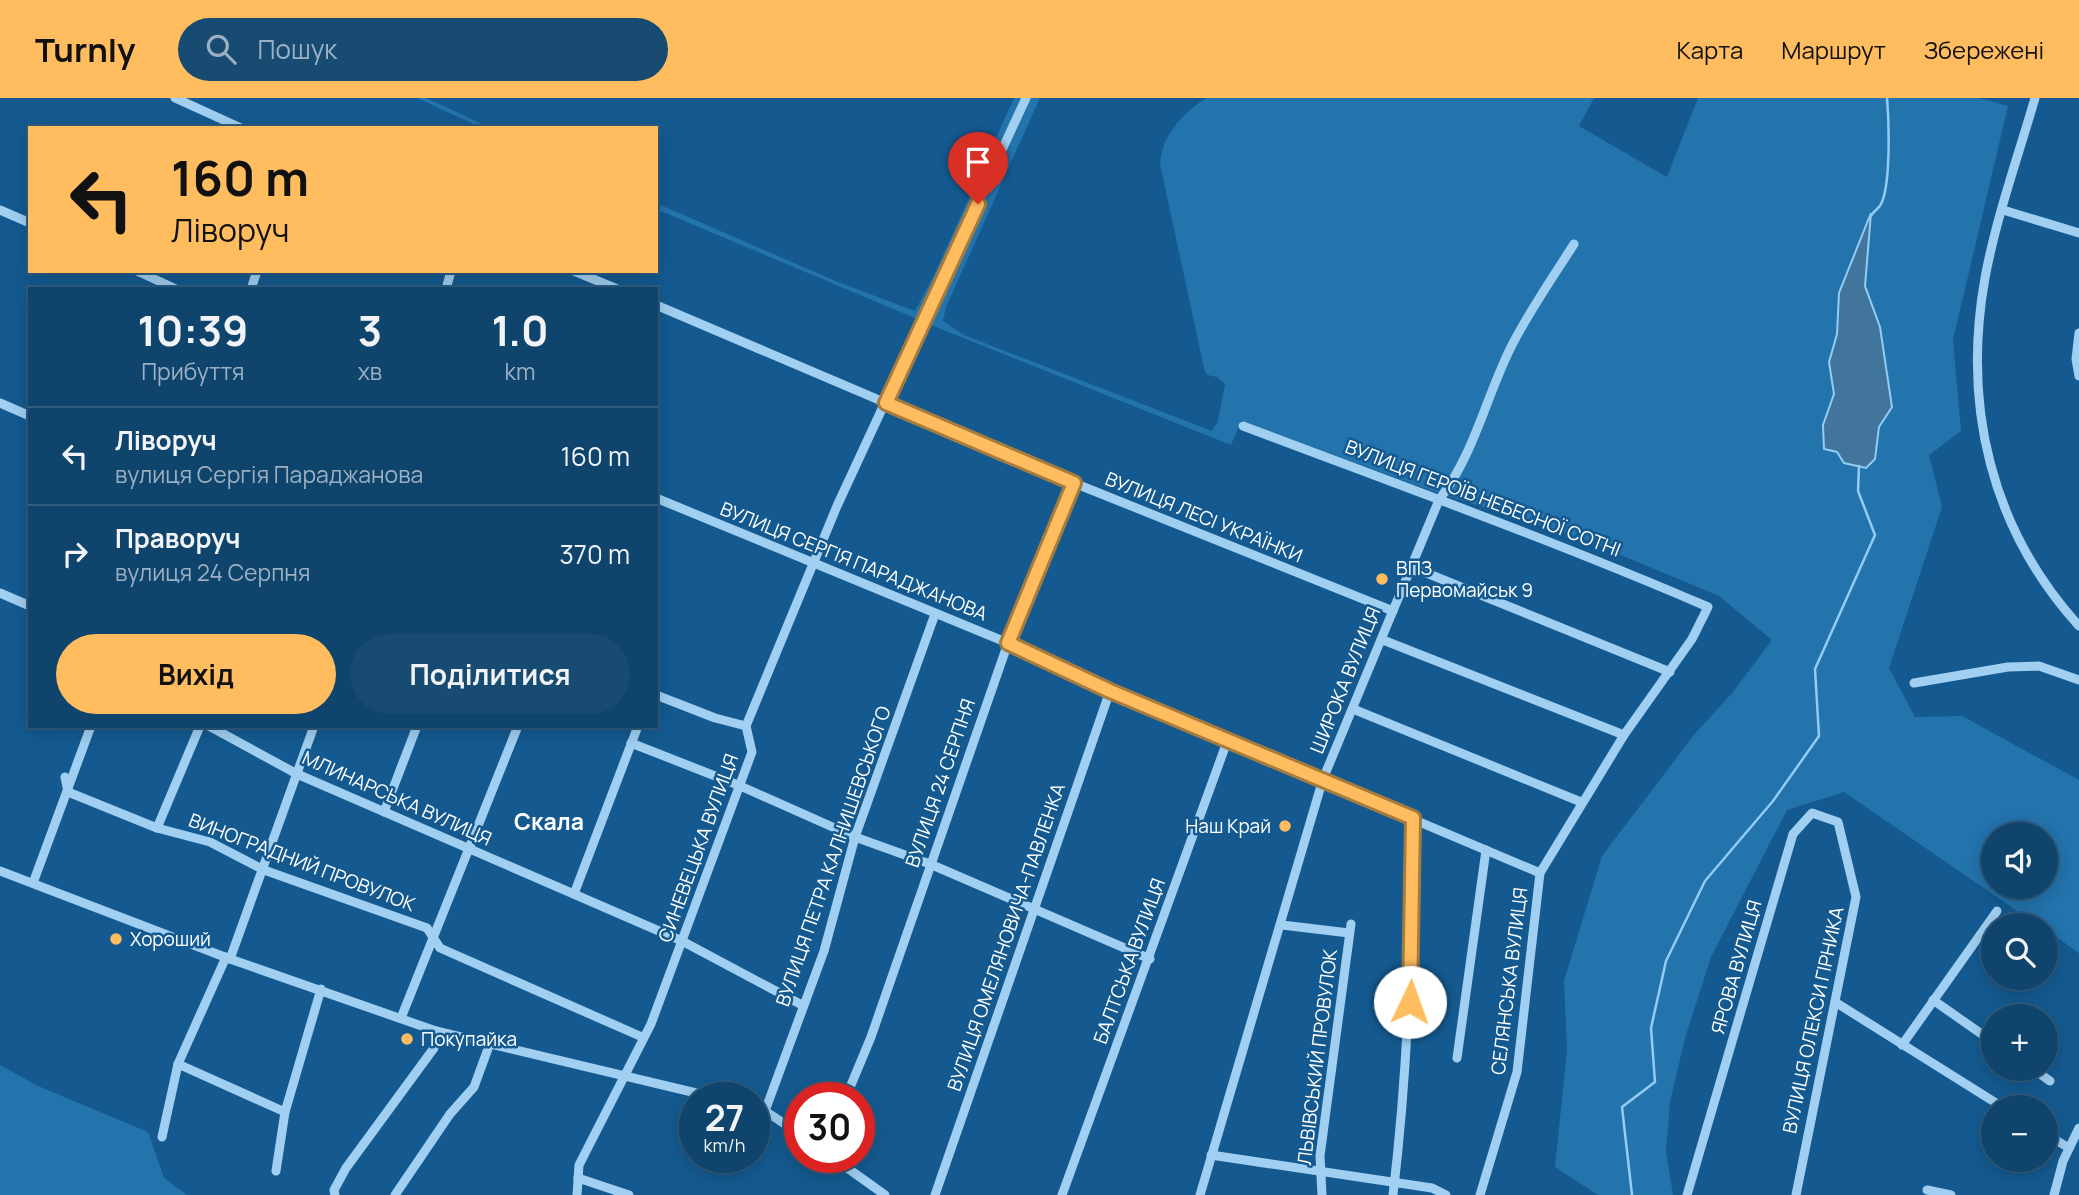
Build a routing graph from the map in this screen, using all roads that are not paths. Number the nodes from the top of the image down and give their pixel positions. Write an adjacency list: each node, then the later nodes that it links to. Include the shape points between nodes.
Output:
1 (175, 98): 4 (street)
2 (1026, 98): 18 (street, СИНЕВЕЦЬКА ВУЛИЦЯ)
3 (2035, 98): 6 (street)
4 (237, 126)
5 (0, 210): 7 (street)
6 (2003, 210): 8 (street); 31 (street, via 1985,278 1978,340 1977,394 1987,461 2023,549)
7 (28, 222)
8 (2079, 233)
9 (1574, 244): 23 (street, ШИРОКА ВУЛИЦЯ, via 1512,345 1473,440 1453,482)
10 (141, 273): 12 (street)
11 (580, 273): 13 (street)
12 (172, 287)
13 (612, 287)
14 (658, 306): 18 (street, ВУЛИЦЯ ЛЕСІ УКРАЇНКИ)
15 (2079, 333): 16 (street)
16 (2079, 376)
17 (0, 403): 19 (street)
18 (886, 403): 21 (street, ВУЛИЦЯ ЛЕСІ УКРАЇНКИ); 24 (street, СИНЕВЕЦЬКА ВУЛИЦЯ)
19 (28, 415)
20 (1243, 426): 23 (street, ВУЛИЦЯ ГЕРОЇВ НЕБЕСНОЇ СОТНІ)
21 (1074, 483): 29 (street, ВУЛИЦЯ ЛЕСІ УКРАЇНКИ); 33 (street, ВУЛИЦЯ 24 СЕРПНЯ)
22 (658, 499): 24 (street, ВУЛИЦЯ СЕРГІЯ ПАРАДЖАНОВА)
23 (1439, 499): 25 (street, ШИРОКА ВУЛИЦЯ); 28 (street, ВУЛИЦЯ ГЕРОЇВ НЕБЕСНОЇ СОТНІ)
24 (814, 564): 30 (street, ВУЛИЦЯ СЕРГІЯ ПАРАДЖАНОВА); 40 (street, СИНЕВЕЦЬКА ВУЛИЦЯ)
25 (1410, 570): 29 (street, ШИРОКА ВУЛИЦЯ); 34 (street)
26 (0, 593): 27 (street)
27 (28, 605)
28 (1708, 607): 34 (street, СЕЛЯНСЬКА ВУЛИЦЯ)
29 (1393, 611): 32 (street, ШИРОКА ВУЛИЦЯ)
30 (935, 614): 33 (street, ВУЛИЦЯ СЕРГІЯ ПАРАДЖАНОВА); 60 (street, ВУЛИЦЯ ПЕТРА КАЛНИШЕВСЬКОГО)
31 (2079, 626)
32 (1383, 640): 39 (street, ШИРОКА ВУЛИЦЯ); 48 (street)
33 (1008, 643): 37 (street, ВУЛИЦЯ СЕРГІЯ ПАРАДЖАНОВА); 64 (street, ВУЛИЦЯ 24 СЕРПНЯ)
34 (1670, 673): 48 (street, СЕЛЯНСЬКА ВУЛИЦЯ)
35 (2079, 680): 36 (street, via 2039,666)
36 (1914, 683)
37 (1110, 691): 49 (street, ВУЛИЦЯ СЕРГІЯ ПАРАДЖАНОВА); 70 (street, ВУЛИЦЯ ОМЕЛЯНОВИЧА-ПАВЛЕНКА)
38 (658, 696): 40 (street)
39 (1353, 709): 53 (street, ШИРОКА ВУЛИЦЯ); 56 (street)
40 (746, 726): 54 (street, СИНЕВЕЦЬКА ВУЛИЦЯ, via 752,752)
41 (90, 728): 55 (street)
42 (199, 728): 59 (street)
43 (213, 728): 51 (street, МЛИНАРСЬКА ВУЛИЦЯ)
44 (313, 728): 51 (street)
45 (417, 728): 57 (street)
46 (517, 728): 61 (street)
47 (637, 728): 50 (street)
48 (1624, 735): 56 (street, СЕЛЯНСЬКА ВУЛИЦЯ)
49 (1228, 738): 53 (street, ВУЛИЦЯ СЕРГІЯ ПАРАДЖАНОВА); 76 (street, БАЛТСЬКА ВУЛИЦЯ)
50 (631, 743): 54 (street); 69 (street)
51 (297, 774): 57 (street, МЛИНАРСЬКА ВУЛИЦЯ); 65 (street)
52 (65, 777): 55 (street)
53 (1323, 779): 58 (street, ВУЛИЦЯ СЕРГІЯ ПАРАДЖАНОВА); 72 (street, ШИРОКА ВУЛИЦЯ)
54 (738, 785): 60 (street); 74 (street, СИНЕВЕЦЬКА ВУЛИЦЯ)
55 (68, 792): 59 (street, ВИНОГРАДНИЙ ПРОВУЛОК); 68 (street)
56 (1581, 802): 67 (street, СЕЛЯНСЬКА ВУЛИЦЯ)
57 (384, 812): 61 (street, МЛИНАРСЬКА ВУЛИЦЯ)
58 (1413, 818): 62 (street, ВУЛИЦЯ СЕРГІЯ ПАРАДЖАНОВА); 104 (street, via 1412,977)
59 (157, 828): 65 (street, ВИНОГРАДНИЙ ПРОВУЛОК, via 210,842)
60 (855, 837): 64 (street); 80 (street, ВУЛИЦЯ ПЕТРА КАЛНИШЕВСЬКОГО, via 824,951)
61 (470, 849): 69 (street, МЛИНАРСЬКА ВУЛИЦЯ); 73 (street)
62 (1486, 850): 67 (street, ВУЛИЦЯ СЕРГІЯ ПАРАДЖАНОВА); 87 (street)
63 (1844, 853): 79 (street, ВУЛИЦЯ ОЛЕКСИ ГІРНИКА, via 1856,897); 118 (street, ЯРОВА ВУЛИЦЯ, via 1839,822 1812,813 1793,834)
64 (930, 863): 70 (street); 90 (street, ВУЛИЦЯ 24 СЕРПНЯ)
65 (264, 870): 73 (street, ВИНОГРАДНИЙ ПРОВУЛОК, via 428,929); 75 (street)
66 (0, 871): 68 (street)
67 (1540, 873): 117 (street, СЕЛЯНСЬКА ВУЛИЦЯ, via 1517,1072)
68 (33, 883): 75 (street)
69 (573, 894): 74 (street, МЛИНАРСЬКА ВУЛИЦЯ)
70 (1033, 908): 76 (street); 111 (street, ВУЛИЦЯ ОМЕЛЯНОВИЧА-ПАВЛЕНКА)
71 (1997, 911): 78 (street)
72 (1282, 925): 99 (street, ШИРОКА ВУЛИЦЯ); 102 (street, ЛЬВІВСЬКИЙ ПРОВУЛОК, via 1350,929)
73 (434, 939): 81 (street); 84 (street, ВИНОГРАДНИЙ ПРОВУЛОК, via 440,948)
74 (682, 941): 80 (street, МЛИНАРСЬКА ВУЛИЦЯ); 84 (street, СИНЕВЕЦЬКА ВУЛИЦЯ)
75 (228, 958): 77 (street); 88 (street)
76 (1150, 959): 112 (street, БАЛТСЬКА ВУЛИЦЯ)
77 (321, 989): 81 (street); 94 (street)
78 (1933, 1000): 83 (street); 85 (street)
79 (1835, 1002): 85 (street); 119 (street, ВУЛИЦЯ ОЛЕКСИ ГІРНИКА)
80 (802, 1005): 93 (street, ВУЛИЦЯ ПЕТРА КАЛНИШЕВСЬКОГО)
81 (401, 1018): 82 (street)
82 (436, 1031): 86 (street); 106 (street, via 434,1048 346,1168)
83 (1981, 1034)
84 (642, 1037): 89 (street, СИНЕВЕЦЬКА ВУЛИЦЯ)
85 (1902, 1045): 92 (street)
86 (489, 1046): 89 (street); 107 (street, via 474,1087)
87 (1457, 1058)
88 (178, 1063): 94 (street); 96 (street)
89 (625, 1074): 91 (street); 103 (street, СИНЕВЕЦЬКА ВУЛИЦЯ, via 579,1166)
90 (852, 1082)
91 (679, 1088)
92 (1983, 1095)
93 (770, 1097)
94 (285, 1112): 100 (street)
95 (2079, 1128): 98 (street)
96 (162, 1137)
97 (2058, 1141): 98 (street)
98 (2069, 1148): 121 (street)
99 (1212, 1155): 102 (street); 113 (street, ШИРОКА ВУЛИЦЯ)
100 (276, 1171)
101 (855, 1173): 110 (street)
102 (1320, 1173): 104 (street); 114 (street, ЛЬВІВСЬКИЙ ПРОВУЛОК)
103 (578, 1178): 108 (street, СИНЕВЕЦЬКА ВУЛИЦЯ); 109 (street)
104 (1394, 1183): 115 (street); 116 (street, via 1432,1188)
105 (1927, 1190): 120 (street)
106 (335, 1195)
107 (395, 1195)
108 (577, 1195)
109 (629, 1195)
110 (886, 1195)
111 (935, 1195)
112 (1062, 1195)
113 (1200, 1195)
114 (1322, 1195)
115 (1393, 1195)
116 (1446, 1195)
117 (1480, 1195)
118 (1687, 1195)
119 (1797, 1195)
120 (1951, 1195)
121 (2054, 1195)

